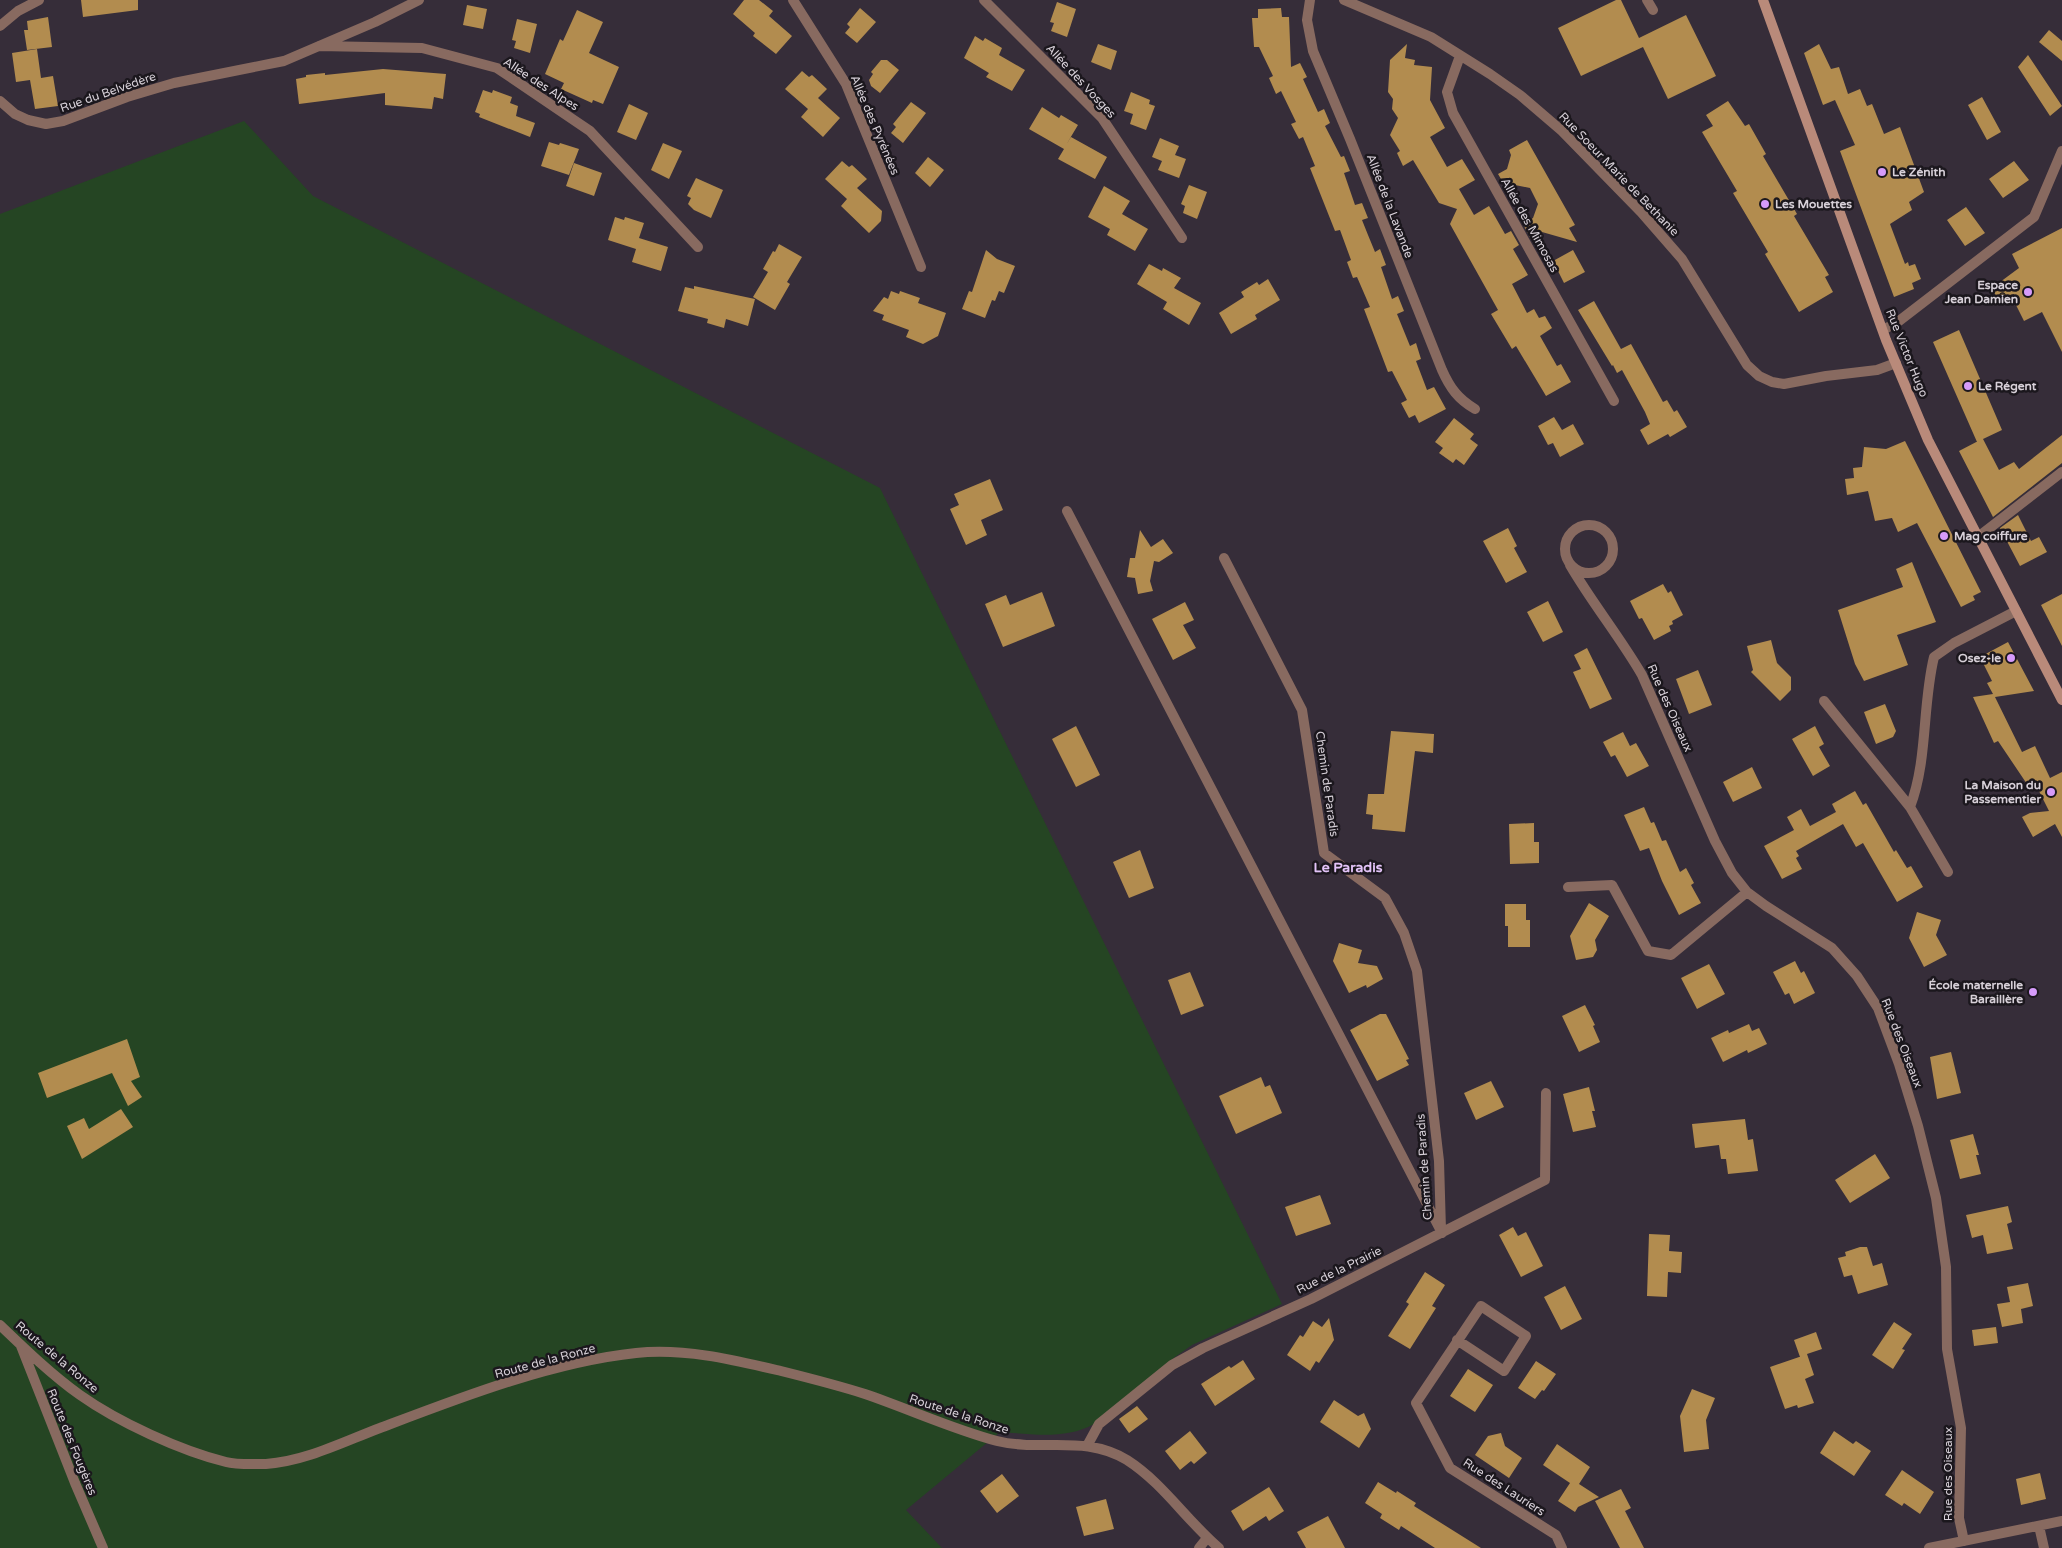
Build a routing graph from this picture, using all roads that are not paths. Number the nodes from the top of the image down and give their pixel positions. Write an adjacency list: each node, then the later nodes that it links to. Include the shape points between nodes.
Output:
1 (39, 0): 10 (street)
2 (419, 0): 11 (street)
3 (793, 0): 17 (street, Allée des Pyrénées, via 846,84)
4 (984, 0): 15 (street, Allée des Vosges, via 1102,118)
5 (1310, 0): 21 (street, Allée de la Lavande, via 1307,20 1312,51 1442,370 1452,390)
6 (1344, 0): 12 (street, Rue Soeur Marie de Bethanie, via 1431,37)
7 (1647, 0): 9 (street)
8 (1763, 0): 18 (main road, Rue Victor Hugo)
9 (1653, 10)
10 (0, 26)
11 (319, 46): 13 (street, Rue du Belvédère, via 284,61 127,96 63,122 46,124 28,120); 16 (street, Allée des Alpes, via 422,48 497,68 590,132)
12 (1460, 56): 19 (street, Rue Soeur Marie de Bethanie, via 1520,95 1562,131 1641,212 1682,259 1747,365 1759,376 1784,384 1877,370); 20 (street, Allée des Mimosas, via 1448,92 1453,113)
13 (0, 101)
14 (2062, 151): 18 (street, via 2034,217)
15 (1182, 238)
16 (698, 248)
17 (921, 268)
18 (1883, 330): 19 (main road, Rue Victor Hugo)
19 (1896, 363): 24 (main road, Rue Victor Hugo, via 1928,440)
20 (1614, 401)
21 (1475, 409)
22 (2062, 472): 24 (street)
23 (1067, 511): 35 (street)
24 (1978, 538): 27 (main road, Rue Victor Hugo)
25 (1224, 558): 35 (street, Chemin de Paradis, via 1302,710 1324,853 1385,898 1404,933 1417,972 1439,1161)
26 (1570, 565): 26 (street, via 1591,573 1605,566 1610,560 1612,544 1604,531 1590,525 1575,530 1566,542 1566,558); 33 (street, Rue des Oiseaux, via 1642,674 1715,841 1732,873)
27 (2016, 611): 28 (main road, Rue Victor Hugo); 30 (street, via 1934,657 1928,681 1917,787)
28 (2062, 700)
29 (1824, 701): 30 (street)
30 (1910, 807): 31 (street)
31 (1948, 872)
32 (1568, 888): 33 (street, via 1612,885 1648,951 1671,955)
33 (1747, 892): 43 (street, Rue des Oiseaux, via 1832,948 1858,976 1878,1008 1899,1064 1936,1198 1946,1267 1947,1349 1962,1428 1959,1518)
34 (1546, 1093): 35 (street, Rue de la Prairie, via 1545,1180)
35 (1442, 1233): 39 (street, Rue de la Prairie, via 1172,1365 1099,1424)
36 (0, 1325): 38 (street, Route de la Ronze)
37 (1457, 1340): 37 (street, Rue des Lauriers, via 1504,1371 1526,1336 1481,1306); 47 (street, Rue des Lauriers, via 1416,1402 1450,1468 1556,1535)
38 (21, 1345): 39 (street, Route de la Ronze, via 80,1396 187,1449 228,1463 268,1464 308,1456 452,1401 581,1363 637,1353 684,1353 732,1359 866,1394 1000,1442); 44 (street, Route des Fougères)
39 (1087, 1446): 42 (street, Route de la Ronze, via 1126,1459 1141,1470)
40 (2062, 1521): 41 (street)
41 (2039, 1526): 43 (street); 49 (street)
42 (1207, 1538): 45 (street); 46 (street, Route de la Ronze)
43 (1964, 1541): 48 (street)
44 (103, 1548)
45 (1199, 1548)
46 (1219, 1548)
47 (1562, 1548)
48 (1928, 1548)
49 (2044, 1548)

